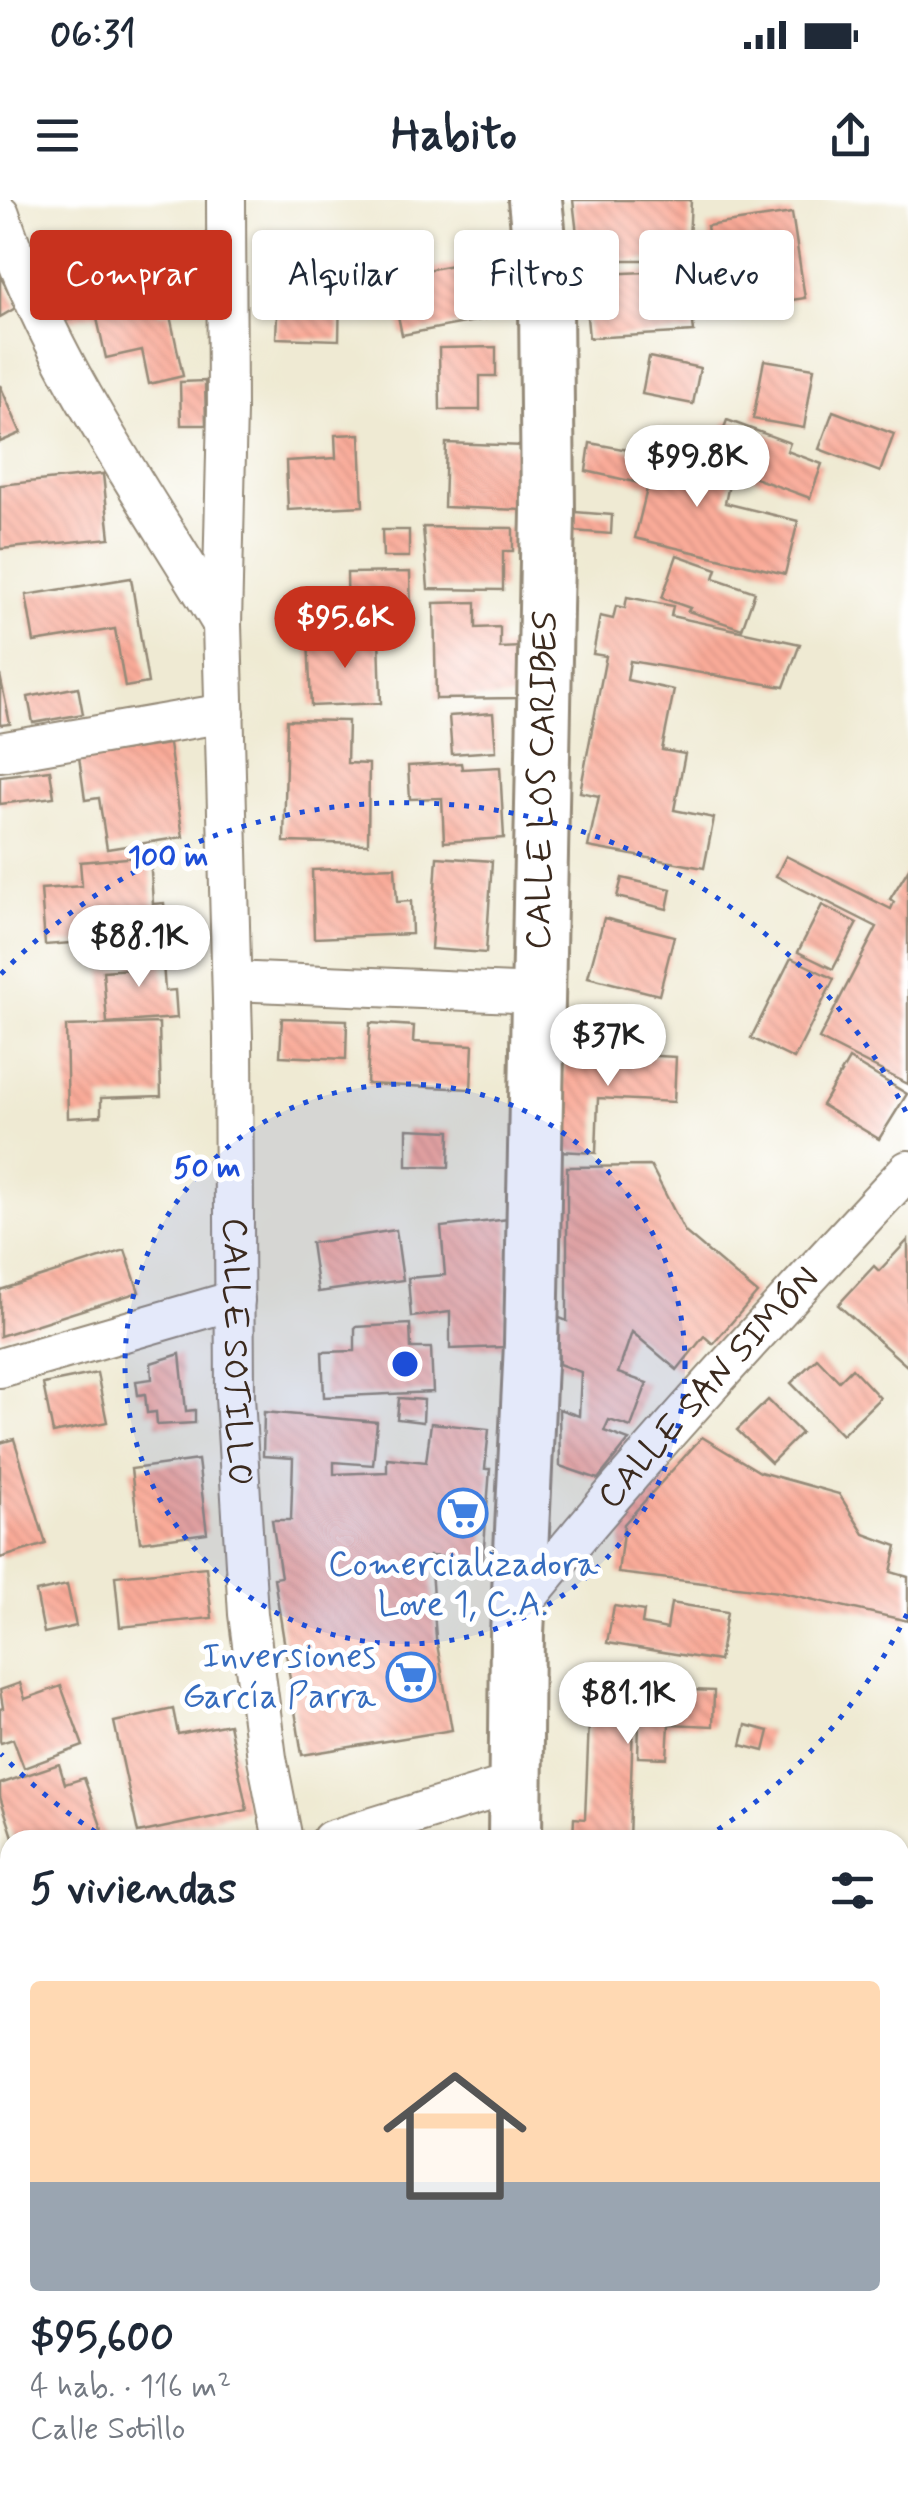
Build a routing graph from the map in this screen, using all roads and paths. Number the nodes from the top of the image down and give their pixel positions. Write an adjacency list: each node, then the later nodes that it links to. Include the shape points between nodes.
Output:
1 (226, 200): 4 (street, CALLE SOTILLO)
2 (535, 200): 8 (street, CALLE LOS CARIBES, via 548,420)
3 (0, 214): 4 (street, via 31,299 90,413)
4 (222, 624): 5 (street, CALLE SOTILLO)
5 (225, 713): 6 (street); 7 (street, CALLE SOTILLO)
6 (0, 752)
7 (232, 981): 8 (street); 10 (street, CALLE SOTILLO)
8 (538, 994): 12 (street, CALLE LOS CARIBES)
9 (908, 1170): 12 (street, CALLE SAN SIMÓN, via 712,1381)
10 (235, 1300): 11 (street); 14 (street, CALLE SOTILLO, via 248,1614)
11 (0, 1368)
12 (518, 1609): 13 (street, CALLE LOS CARIBES)
13 (515, 1782): 15 (street); 16 (street, CALLE LOS CARIBES)
14 (281, 1830)
15 (362, 1830)
16 (515, 1830)

